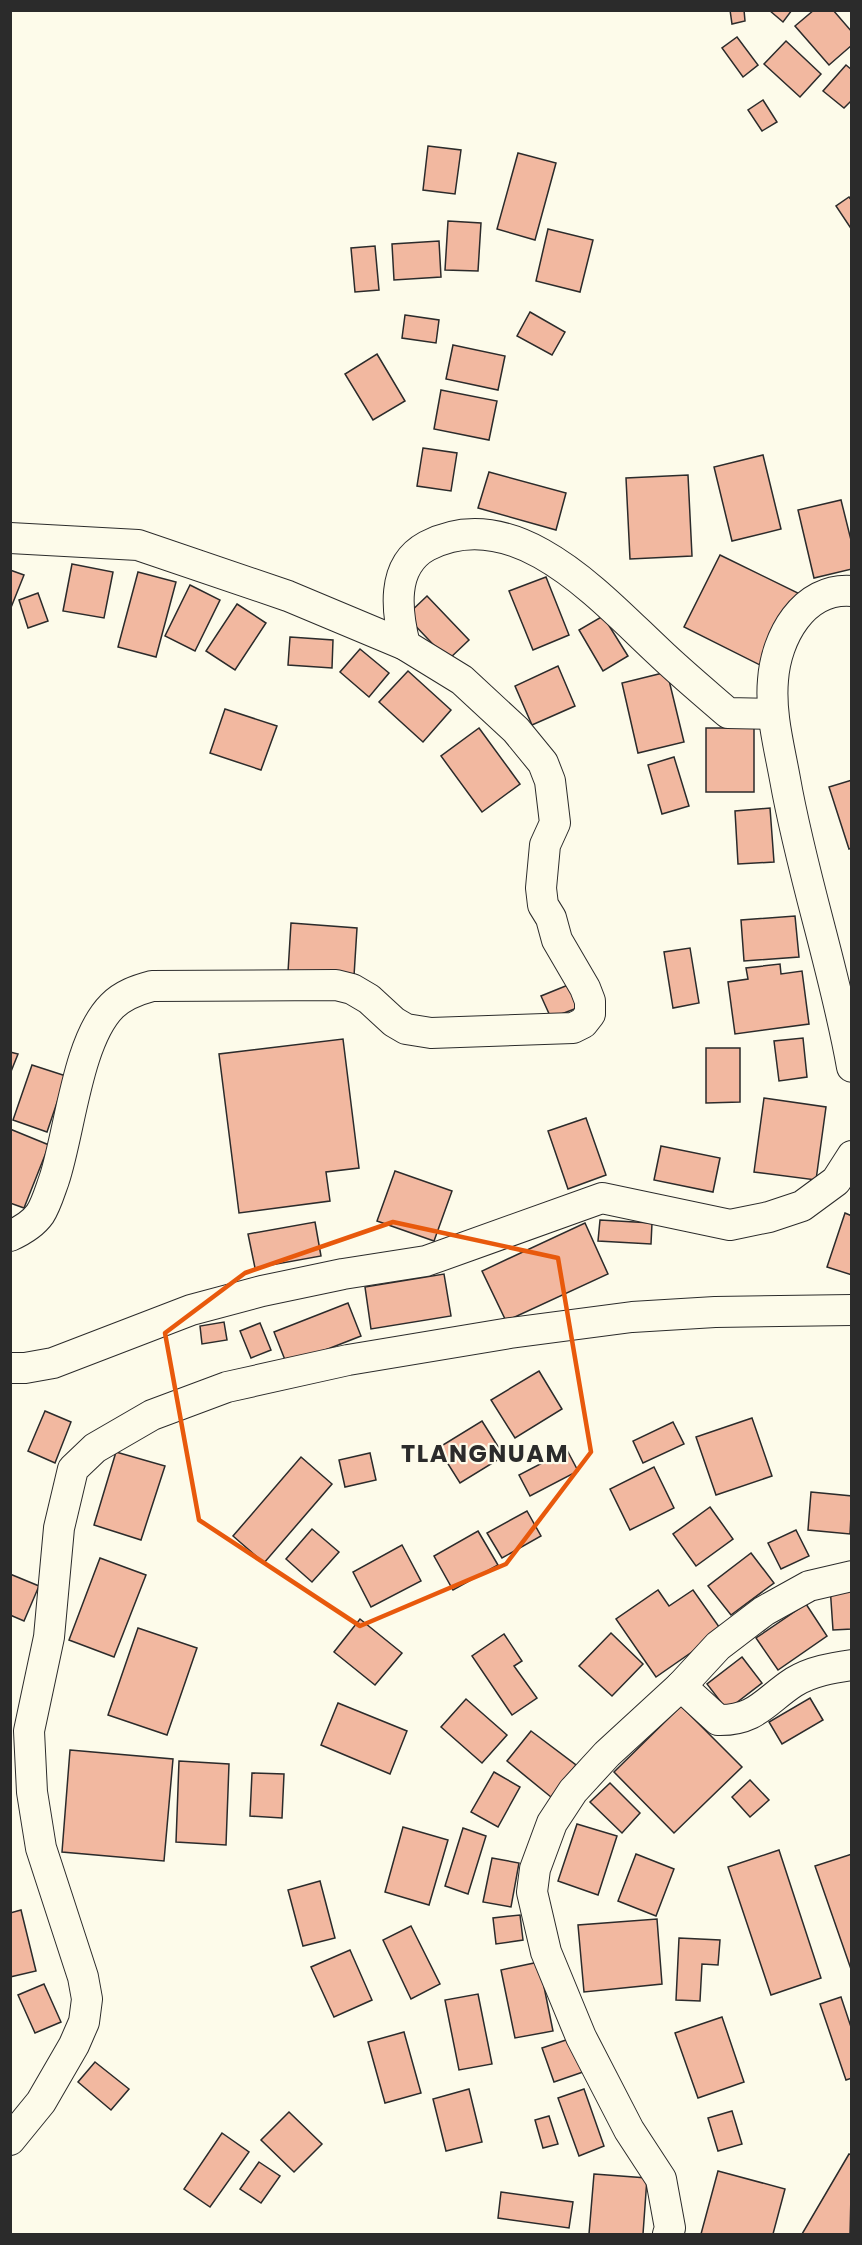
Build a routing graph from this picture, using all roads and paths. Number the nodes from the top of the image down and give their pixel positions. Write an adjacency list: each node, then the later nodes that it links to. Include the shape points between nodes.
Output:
1 (10, 538): 3 (street, via 138,545 288,596)
2 (852, 591): 4 (street, via 822,596 792,620 778,650)
3 (405, 645): 4 (street, via 398,620 397,593 408,564 422,549 439,540 476,533 520,544 563,565 728,712); 7 (street, via 462,680 516,730 543,763 553,796 555,823 545,845 543,905 557,940 585,988 590,1014 573,1028 431,1033 406,1029 369,999 336,985 152,986 131,992 112,1006 97,1026 84,1059 59,1164 39,1214 23,1230)
4 (773, 714): 5 (street, via 791,814)
5 (852, 1067)
6 (852, 1156): 9 (street, via 836,1181 802,1206 769,1217 730,1225 602,1198 426,1261 262,1291 191,1310 53,1363)
7 (10, 1236)
8 (852, 1310): 13 (street, via 632,1317 348,1360 227,1387 152,1415 95,1448 73,1469 59,1528 49,1636 29,1731 32,1792 42,1848 87,1999 84,2022 74,2045 41,2102)
9 (10, 1368)
10 (852, 1576): 12 (street, via 809,1586 764,1611 718,1646)
11 (852, 1665): 12 (street, via 822,1670 795,1682 764,1707 734,1721 718,1720)
12 (681, 1686): 14 (street, via 573,1791 552,1823 535,1869 532,1892 546,1952 581,2037 629,2130 661,2179)
13 (10, 2140)
14 (668, 2235)

